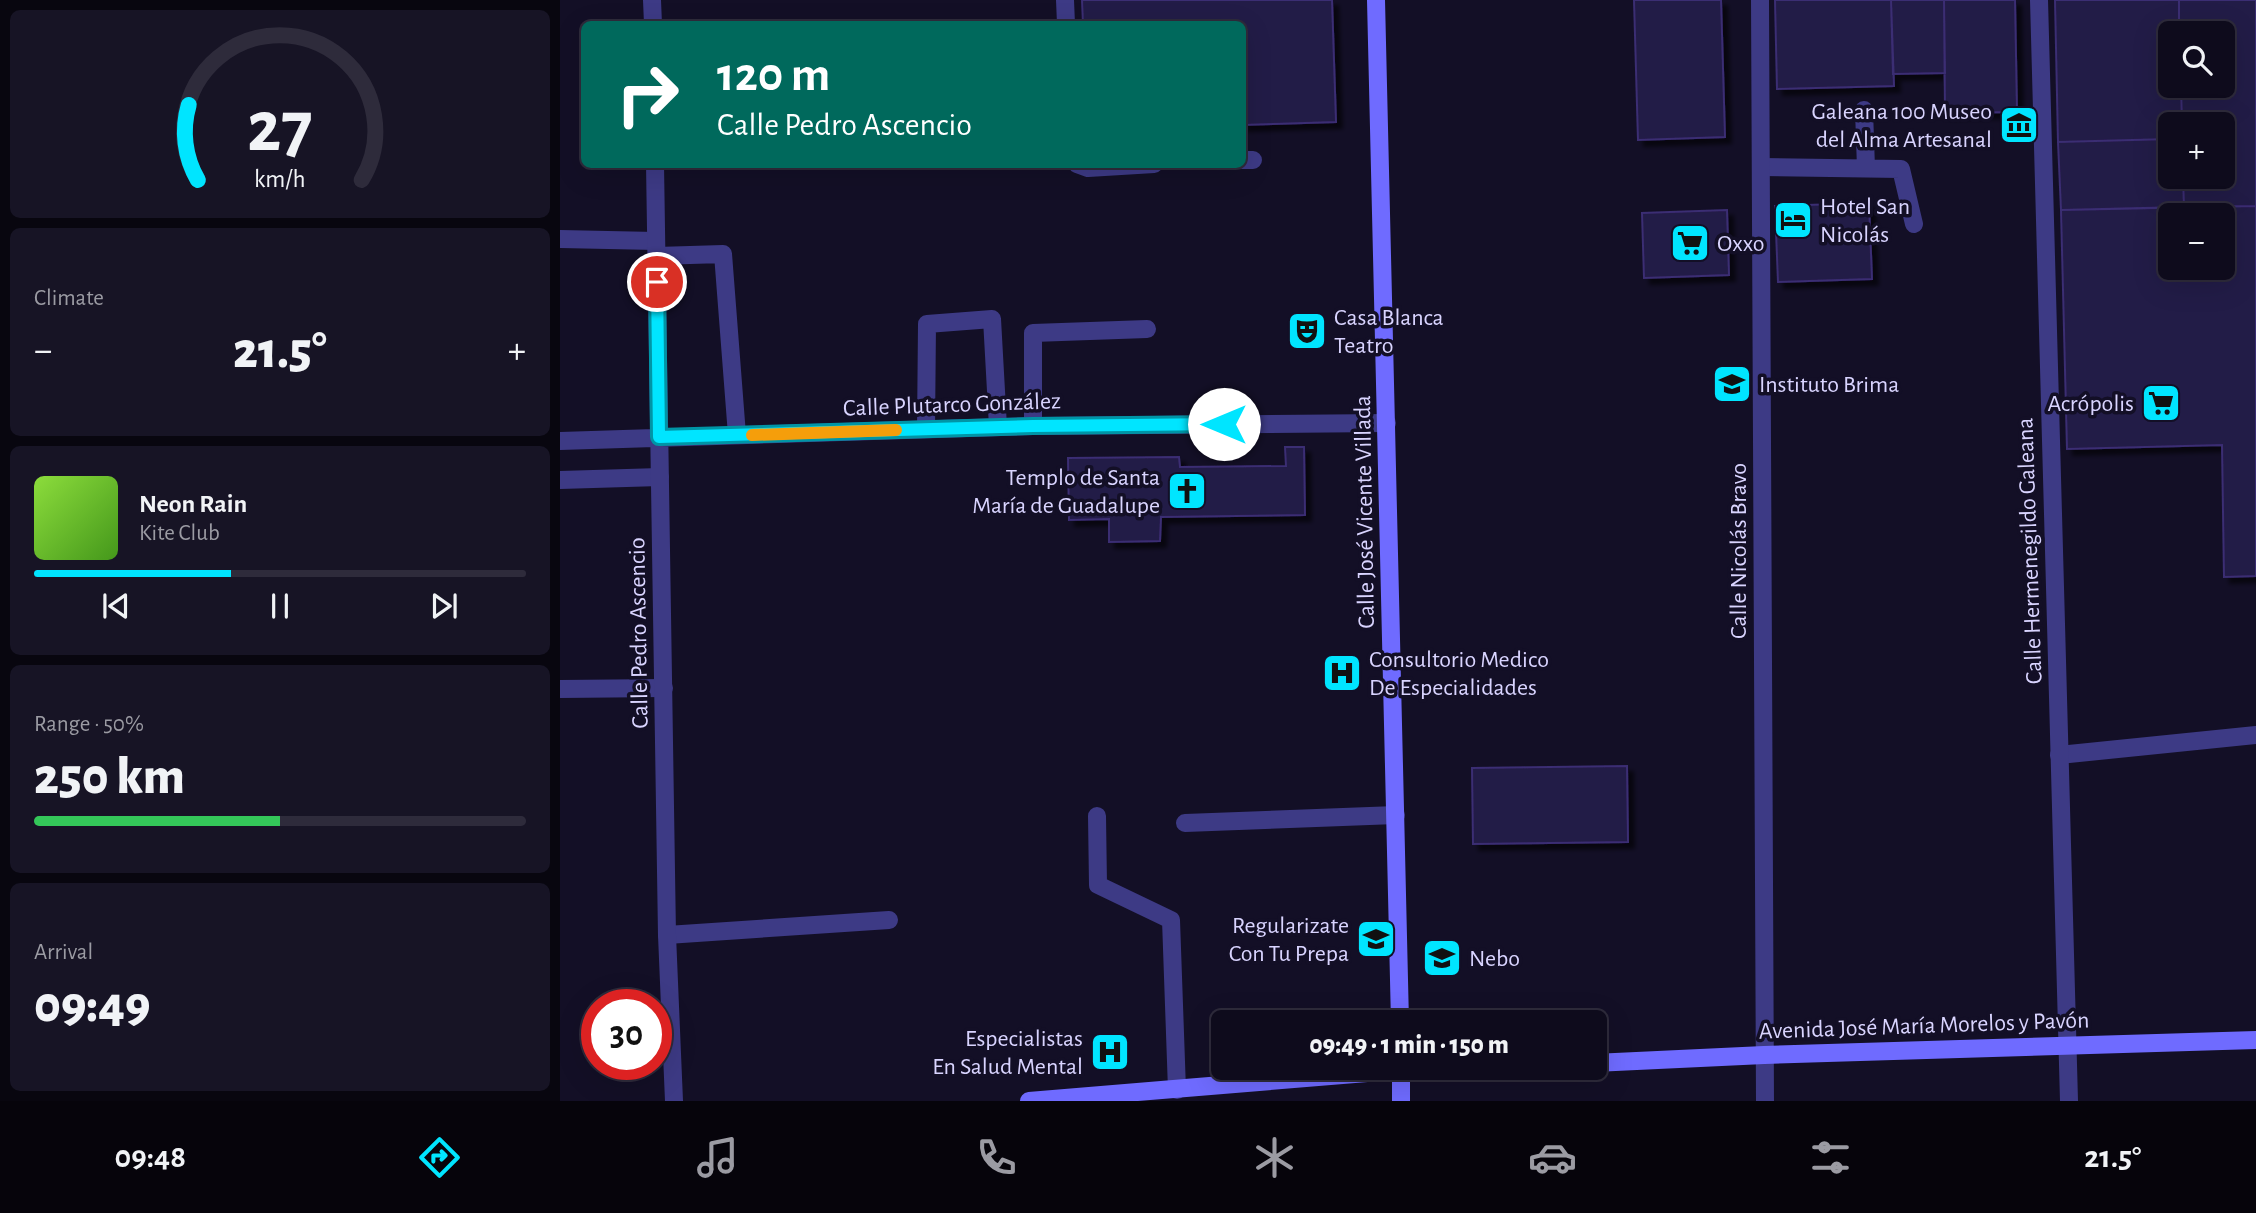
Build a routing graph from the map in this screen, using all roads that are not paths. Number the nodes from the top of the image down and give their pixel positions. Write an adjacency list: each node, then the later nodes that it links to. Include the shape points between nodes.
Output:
1 (652, 0): 6 (street)
2 (1065, 0): 7 (street)
3 (1376, 0): 16 (main road, Calle José Vicente Villada)
4 (1760, 0): 9 (street, Calle Nicolás Bravo)
5 (2039, 0): 28 (street, Calle Hermenegildo Galeana)
6 (653, 21)
7 (1066, 21)
8 (1864, 110): 11 (street)
9 (1761, 167): 11 (street); 37 (street, Calle Nicolás Bravo)
10 (655, 168): 14 (street, Calle Pedro Ascencio)
11 (1866, 168): 12 (street, via 1901,169)
12 (1914, 224)
13 (560, 239): 14 (street)
14 (657, 249): 20 (street, via 723,254); 21 (street, Calle Pedro Ascencio)
15 (1147, 328): 17 (street, via 1033,333)
16 (1387, 423): 17 (street, Calle Plutarco González); 29 (main road, Calle José Vicente Villada)
17 (1033, 426): 18 (street, Calle Plutarco González)
18 (998, 427): 19 (street, Calle Plutarco González); 19 (street, via 992,319 927,324)
19 (926, 429): 20 (street, Calle Plutarco González)
20 (737, 435): 21 (street, Calle Plutarco González)
21 (659, 437): 22 (street, Calle Plutarco González); 23 (street, Calle Pedro Ascencio)
22 (560, 441)
23 (660, 477): 24 (street); 25 (street, Calle Pedro Ascencio)
24 (560, 480)
25 (664, 688): 26 (street); 33 (street, Calle Pedro Ascencio)
26 (560, 689)
27 (2256, 734): 28 (street)
28 (2059, 755): 36 (street, Calle Hermenegildo Galeana)
29 (1396, 815): 31 (street); 34 (main road, Calle José Vicente Villada)
30 (1097, 816): 41 (street, via 1098,885 1171,920)
31 (1185, 823)
32 (889, 920): 33 (street)
33 (667, 935): 42 (street, Calle Pedro Ascencio)
34 (1400, 1010)
35 (2256, 1040): 36 (main road, Avenida José María Morelos y Pavón)
36 (2067, 1044): 37 (main road, Avenida José María Morelos y Pavón); 46 (street, Calle Hermenegildo Galeana)
37 (1764, 1055): 38 (main road, Avenida José María Morelos y Pavón); 45 (street, Calle Nicolás Bravo)
38 (1607, 1062)
39 (1289, 1080): 41 (main road)
40 (1401, 1080): 44 (main road)
41 (1177, 1090): 43 (main road)
42 (674, 1101)
43 (1029, 1101)
44 (1401, 1101)
45 (1765, 1101)
46 (2069, 1101)

